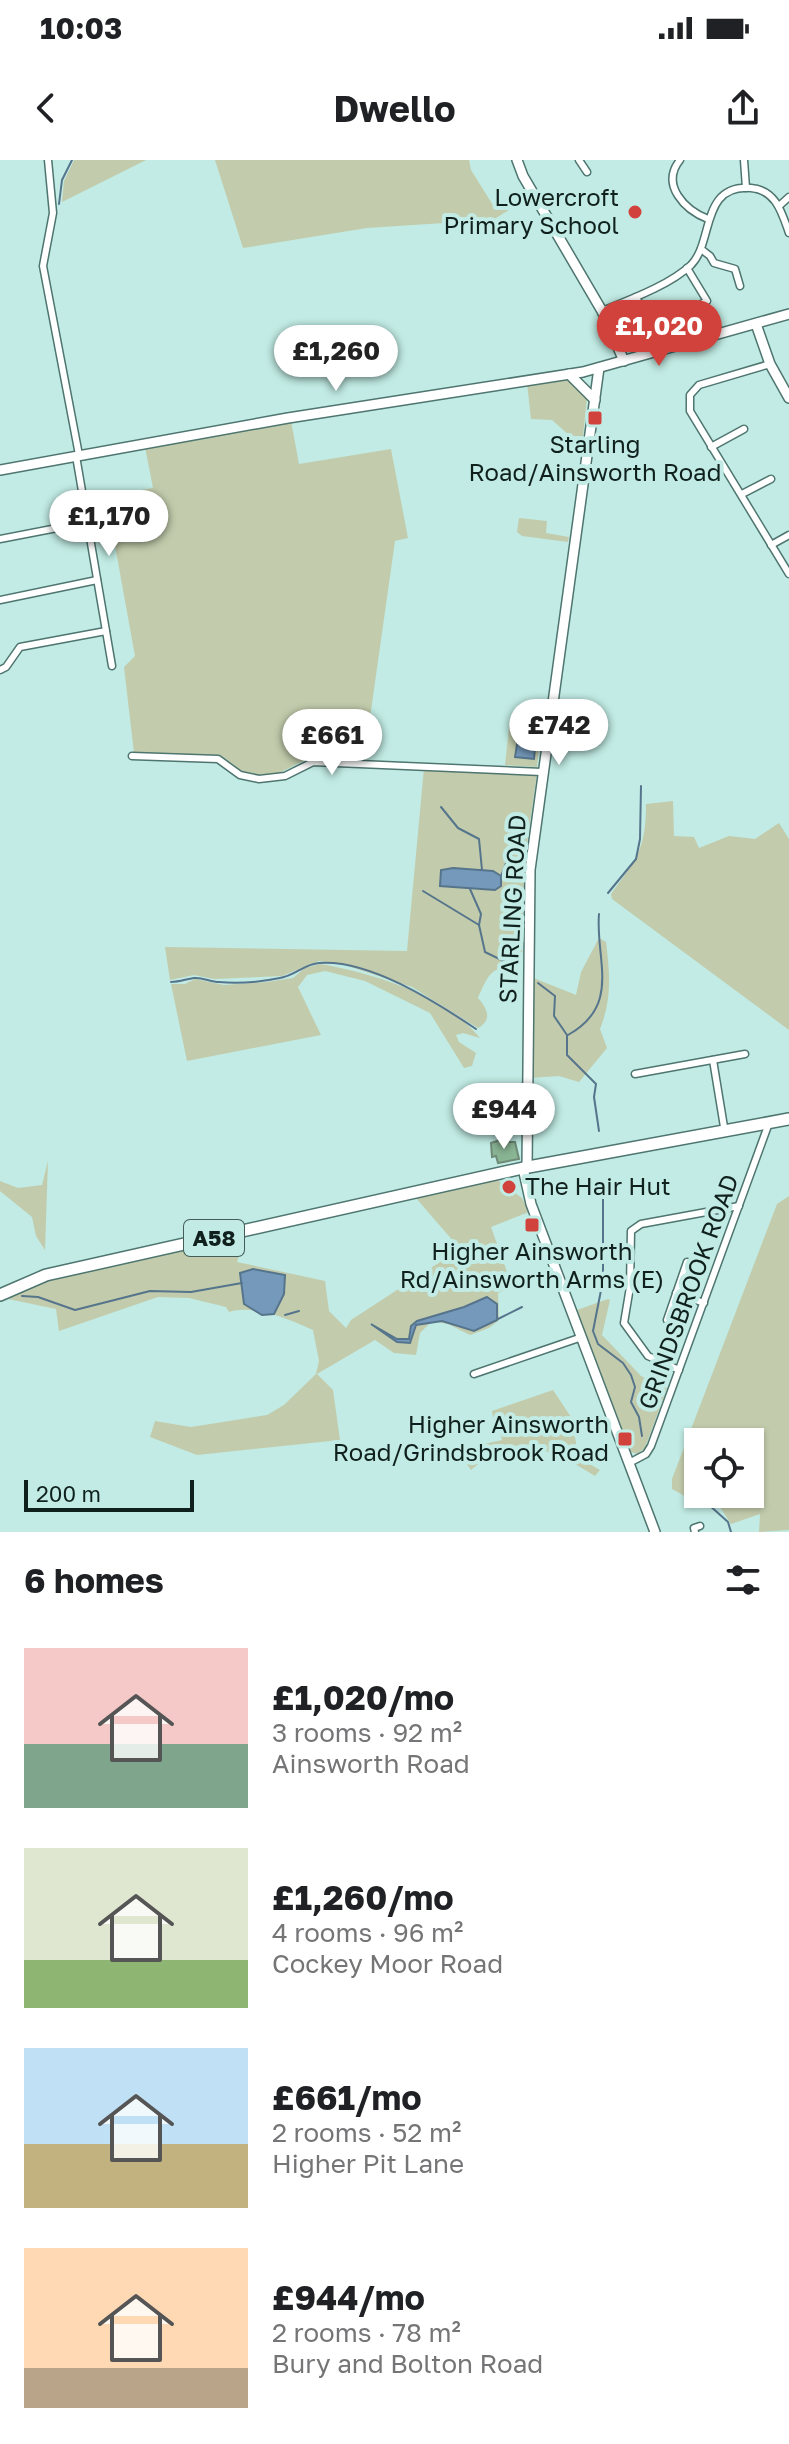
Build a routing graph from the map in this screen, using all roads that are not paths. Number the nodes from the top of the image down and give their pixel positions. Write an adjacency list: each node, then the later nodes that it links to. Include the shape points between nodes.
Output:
1 (48, 160): 29 (street, via 53,213 43,266)
2 (517, 160): 17 (main road)
3 (579, 160): 6 (street)
4 (680, 160): 10 (street, via 673,178 676,192 687,209)
5 (744, 160): 7 (street)
6 (587, 172)
7 (746, 188): 9 (street, via 762,191); 10 (street, via 725,196)
8 (789, 197): 9 (street)
9 (779, 206): 11 (street)
10 (708, 219): 12 (street)
11 (789, 233)
12 (701, 249): 13 (street); 14 (street, via 714,263 735,269)
13 (687, 268): 15 (street); 16 (street, via 707,301)
14 (740, 286)
15 (636, 297): 17 (street); 20 (street)
16 (694, 308)
17 (602, 311): 21 (main road)
18 (789, 314): 19 (main road)
19 (756, 324): 21 (main road); 22 (main road)
20 (650, 325)
21 (624, 361): 23 (main road)
22 (770, 364): 25 (main road); 28 (street, via 699,385 690,395 690,411)
23 (599, 368): 24 (main road); 26 (main road, STARLING ROAD)
24 (569, 374): 26 (main road); 29 (main road)
25 (789, 398)
26 (595, 400): 44 (main road, STARLING ROAD)
27 (744, 430): 28 (street)
28 (711, 447): 32 (street)
29 (78, 455): 30 (main road); 33 (street)
30 (0, 470)
31 (771, 479): 32 (street)
32 (742, 494): 36 (street)
33 (88, 522): 35 (street); 38 (street)
34 (789, 535): 36 (street)
35 (0, 539)
36 (771, 545): 37 (street)
37 (789, 574)
38 (97, 580): 39 (street); 40 (street)
39 (0, 600)
40 (106, 631): 41 (street); 42 (street, via 20,647)
41 (112, 666)
42 (0, 670)
43 (132, 756): 44 (street, via 218,759 240,775 259,779 285,776 313,762)
44 (542, 772): 51 (main road, STARLING ROAD, via 530,870)
45 (745, 1054): 46 (street)
46 (713, 1060): 47 (street); 50 (street)
47 (635, 1074)
48 (789, 1119): 49 (highway, A58)
49 (769, 1123): 50 (highway, A58); 52 (street, GRINDSBROOK ROAD)
50 (725, 1133): 51 (highway, A58)
51 (525, 1168): 55 (highway, A58, via 46,1275); 58 (main road, STARLING ROAD, via 531,1204)
52 (739, 1206): 56 (street, GRINDSBROOK ROAD); 59 (street, via 641,1224 631,1231 624,1323 650,1358)
53 (687, 1262): 54 (street)
54 (676, 1293): 56 (street); 57 (street)
55 (0, 1295)
56 (704, 1303): 59 (street, GRINDSBROOK ROAD)
57 (667, 1320)
58 (582, 1337): 60 (street); 61 (main road, STARLING ROAD)
59 (679, 1370): 61 (street, GRINDSBROOK ROAD, via 648,1451)
60 (474, 1374)
61 (629, 1463): 62 (main road, STARLING ROAD)
62 (655, 1532)

